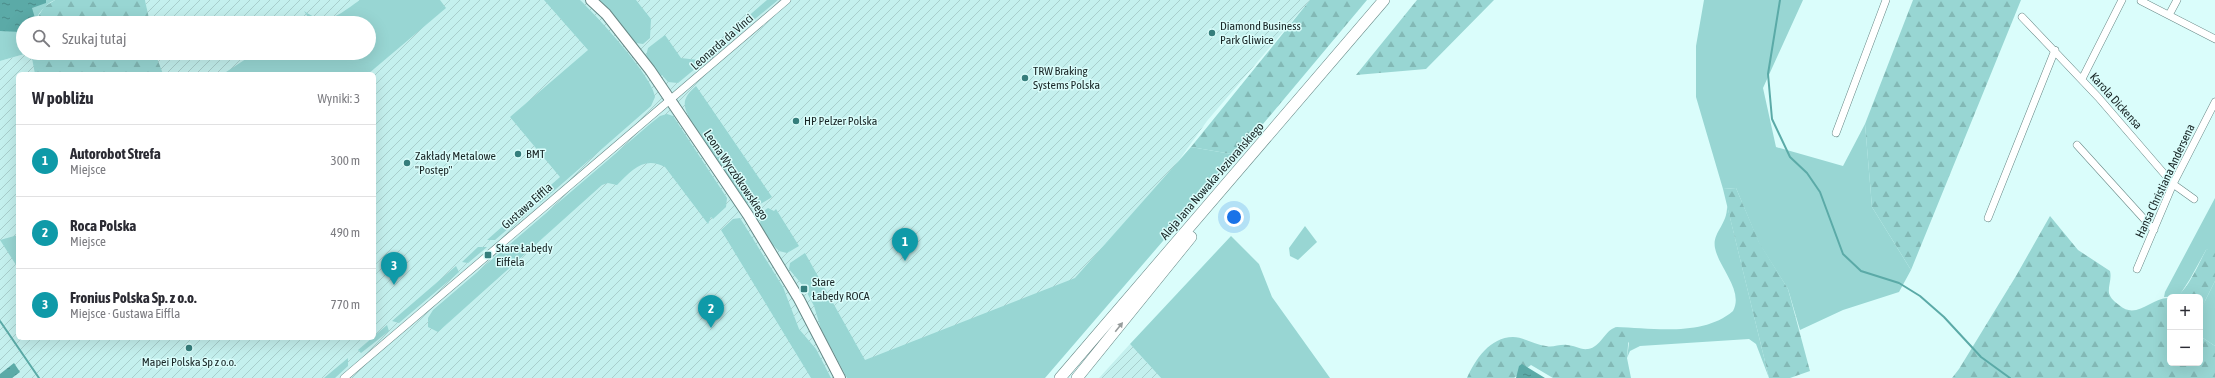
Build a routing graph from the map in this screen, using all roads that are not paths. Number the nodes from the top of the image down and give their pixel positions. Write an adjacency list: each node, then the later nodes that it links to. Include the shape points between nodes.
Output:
1 (591, 0): 13 (street, Leona Wyczółkowskiego, via 606,14 638,54)
2 (787, 0): 13 (street, Leonarda da Vinci)
3 (1384, 0): 17 (main road, Aleja Jana Nowaka-Jeziorańskiego)
4 (1886, 0): 15 (street)
5 (2122, 0): 12 (street)
6 (2177, 0): 8 (street)
7 (2141, 1): 8 (street)
8 (2169, 15): 10 (street)
9 (2022, 17): 11 (street, Karola Dickensa)
10 (2215, 39)
11 (2054, 50): 12 (street, Karola Dickensa); 20 (street)
12 (2082, 80): 18 (street, Karola Dickensa)
13 (671, 100): 24 (street, Gustawa Eiffla); 25 (street, Leona Wyczółkowskiego, via 770,250)
14 (2215, 102): 18 (street, Hansa Christiana Andersena)
15 (1836, 133)
16 (2077, 146): 21 (street)
17 (1238, 171): 23 (main road, Aleja Jana Nowaka-Jeziorańskiego); 28 (main road, one-way to 17, via 1217,204)
18 (2173, 184): 19 (street, Karola Dickensa); 21 (street, Hansa Christiana Andersena)
19 (2194, 199)
20 (1988, 218)
21 (2154, 230): 22 (street, Hansa Christiana Andersena)
22 (2137, 269)
23 (1080, 356): 26 (main road); 27 (main road, Aleja Jana Nowaka-Jeziorańskiego)
24 (344, 378)
25 (840, 378)
26 (1053, 378)
27 (1060, 378)
28 (1077, 378)

